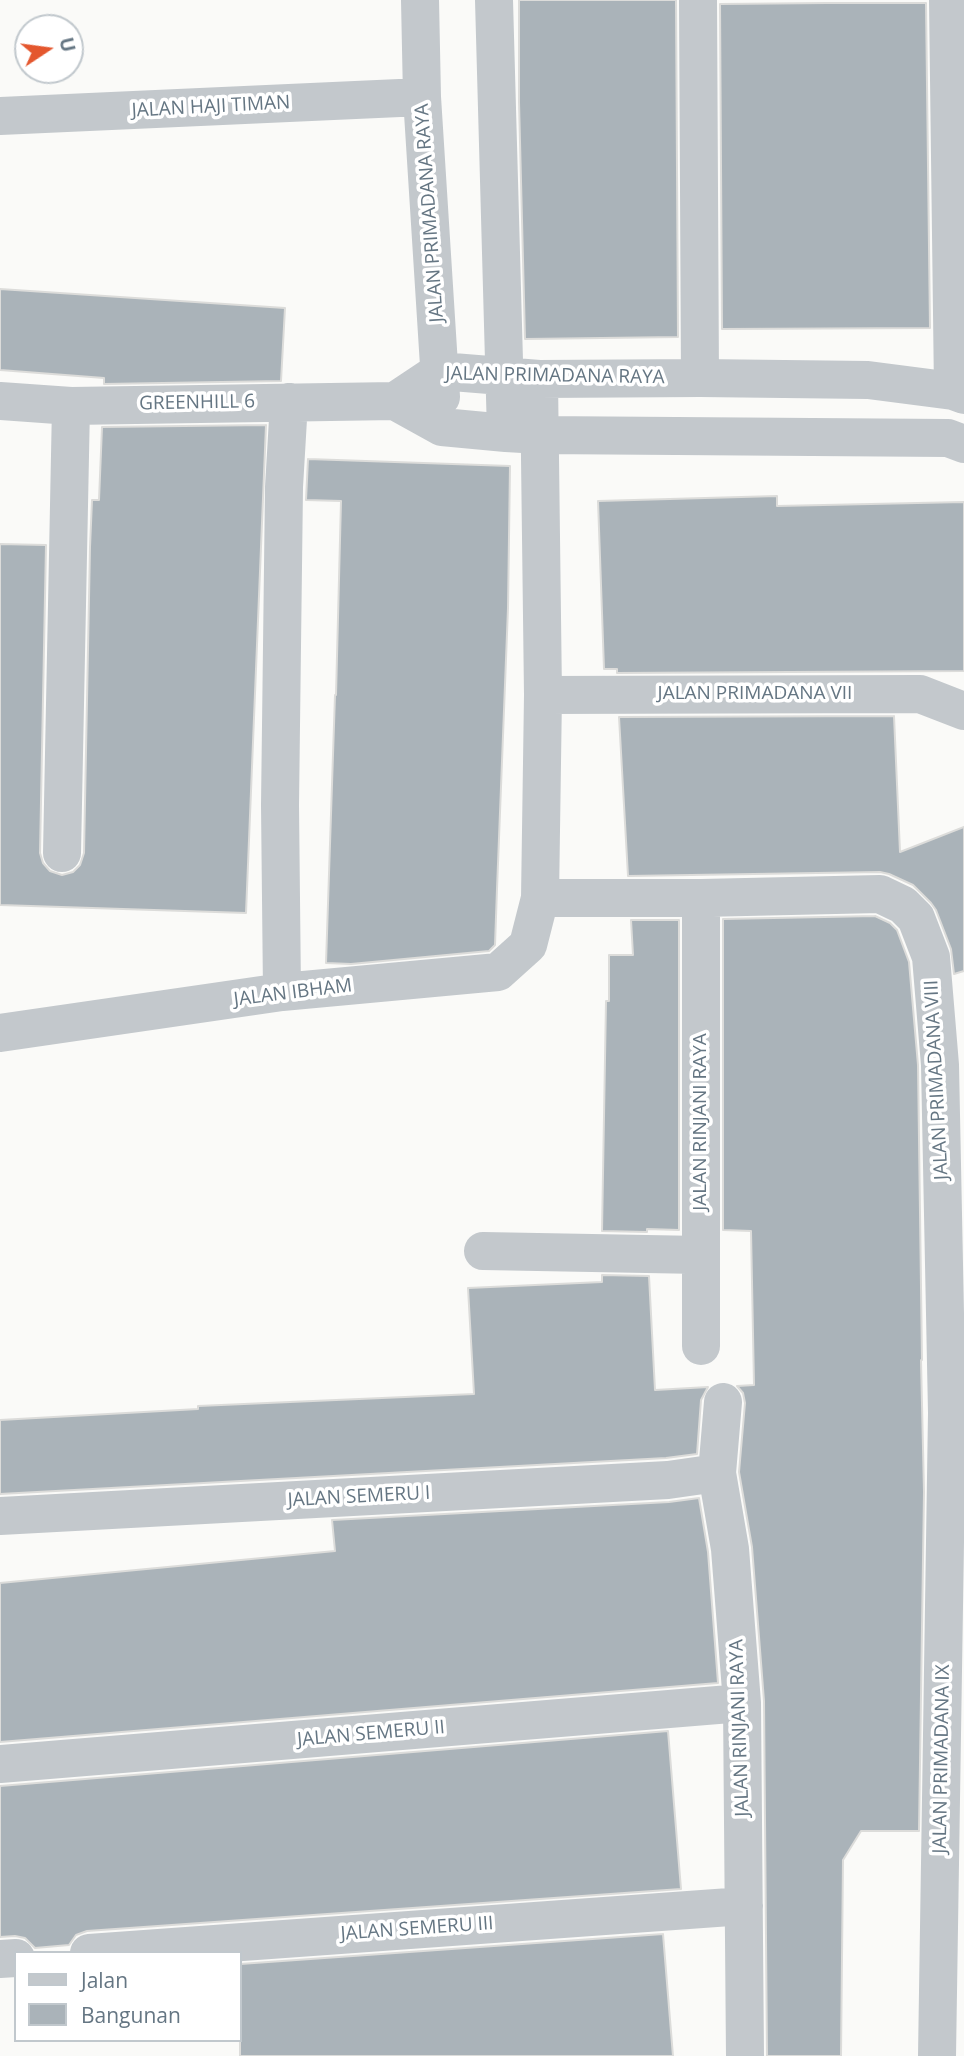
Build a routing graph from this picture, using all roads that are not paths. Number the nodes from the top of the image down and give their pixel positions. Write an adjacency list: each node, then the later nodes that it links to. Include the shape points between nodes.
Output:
1 (419, 0): 5 (street, JALAN PRIMADANA RAYA)
2 (494, 0): 8 (street, JALAN IBHAM)
3 (698, 0): 9 (street)
4 (948, 0): 10 (street)
5 (422, 97): 6 (street, JALAN HAJI TIMAN); 7 (street, JALAN PRIMADANA RAYA)
6 (0, 116)
7 (440, 371): 8 (street, JALAN PRIMADANA RAYA); 12 (street, JALAN PRIMADANA RAYA); 15 (street, JALAN PRIMADANA RAYA)
8 (522, 378): 9 (street, JALAN PRIMADANA RAYA); 16 (street, JALAN IBHAM)
9 (700, 378): 10 (street, JALAN PRIMADANA RAYA, via 868,380)
10 (958, 393)
11 (0, 401): 14 (street, GREENHILL 6)
12 (395, 401): 13 (street, GREENHILL 6); 15 (street)
13 (289, 402): 14 (street, GREENHILL 6); 23 (street, via 280,805)
14 (71, 406): 20 (street)
15 (442, 427): 16 (street)
16 (523, 434): 17 (street, via 948,438); 18 (street, JALAN IBHAM)
17 (964, 444)
18 (543, 695): 19 (street, JALAN PRIMADANA VII, via 920,694); 21 (street, JALAN IBHAM)
19 (964, 711)
20 (62, 853)
21 (540, 898): 22 (street, JALAN PRIMADANA VIII); 23 (street, JALAN IBHAM, via 528,945 498,972)
22 (701, 898): 26 (street, JALAN RINJANI RAYA); 29 (street, JALAN PRIMADANA VIII, via 880,894 903,905 916,918 931,957 940,1065)
23 (282, 992): 24 (street, JALAN IBHAM)
24 (0, 1033)
25 (483, 1251): 26 (street)
26 (702, 1255): 27 (street, JALAN RINJANI RAYA)
27 (701, 1346)
28 (723, 1402): 31 (street, JALAN RINJANI RAYA)
29 (956, 1413): 30 (street, JALAN PRIMADANA VIII)
30 (955, 1462): 38 (street, JALAN PRIMADANA IX)
31 (717, 1472): 32 (street, JALAN SEMERU I, via 654,1481); 33 (street, JALAN RINJANI RAYA, via 730,1549)
32 (0, 1516)
33 (743, 1703): 34 (street, JALAN SEMERU II); 35 (street, JALAN RINJANI RAYA)
34 (0, 1764)
35 (744, 1906): 36 (street, JALAN SEMERU III); 37 (street, JALAN RINJANI RAYA)
36 (117, 1951)
37 (745, 2056)
38 (937, 2056)

